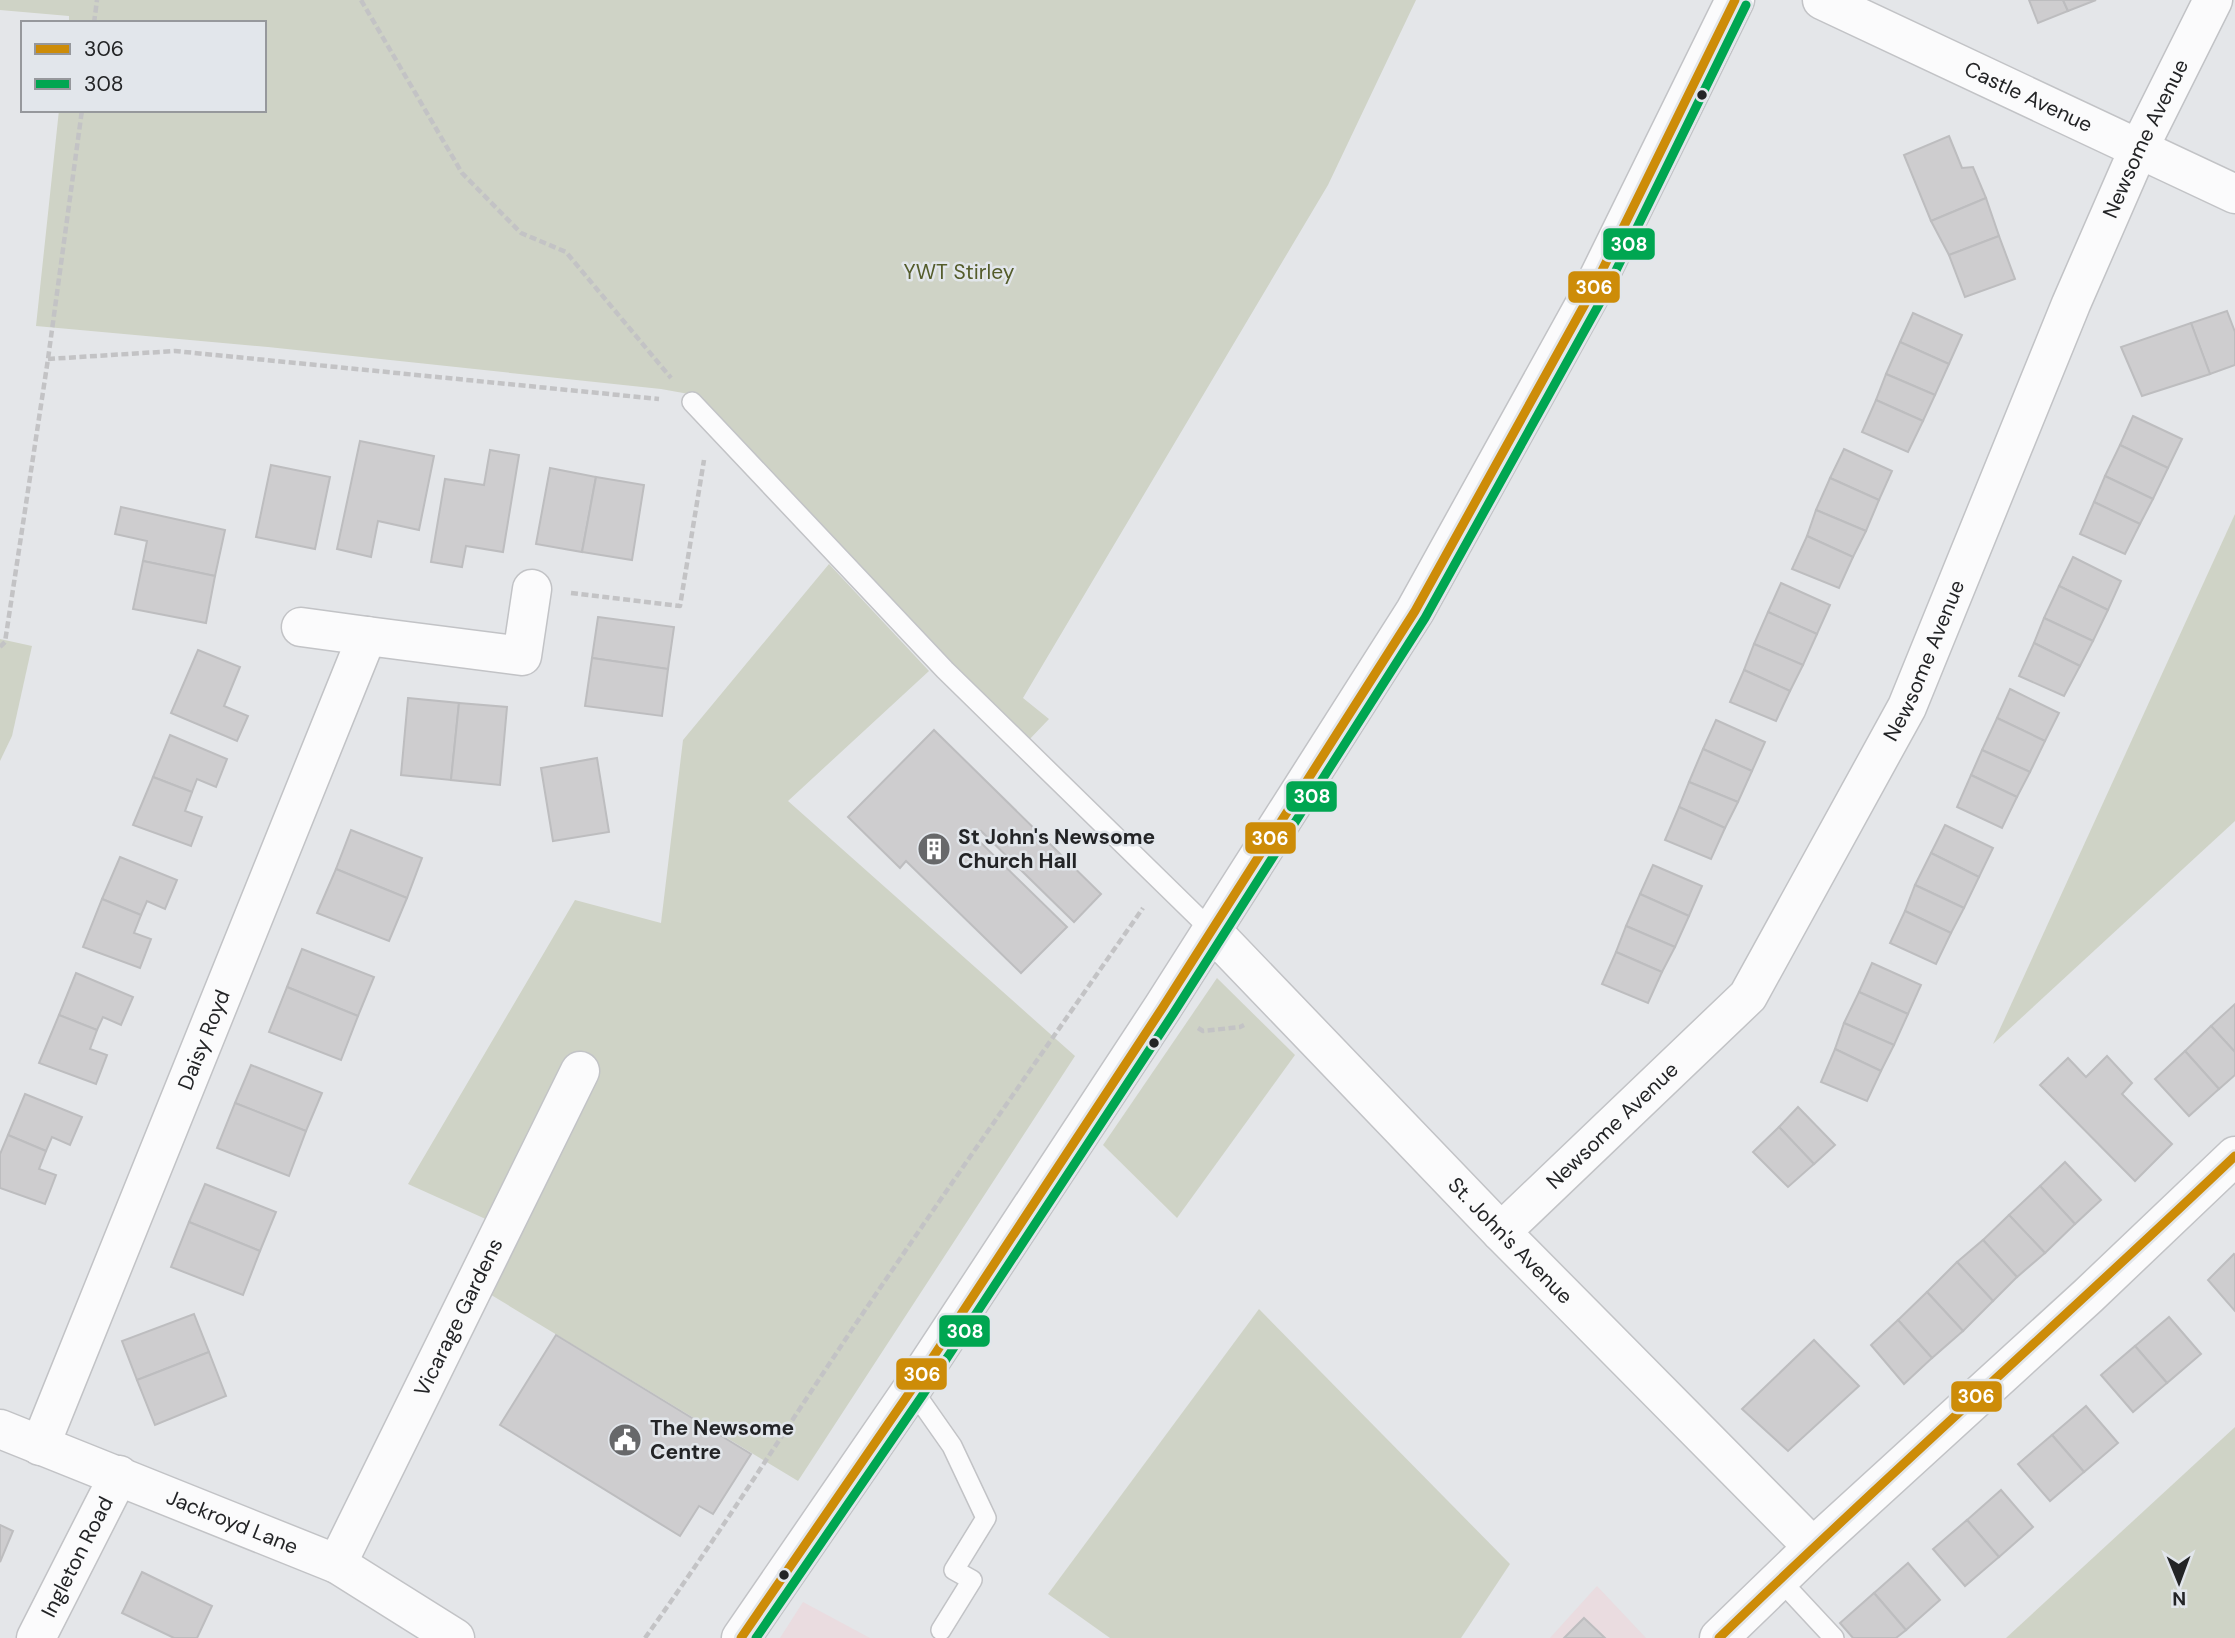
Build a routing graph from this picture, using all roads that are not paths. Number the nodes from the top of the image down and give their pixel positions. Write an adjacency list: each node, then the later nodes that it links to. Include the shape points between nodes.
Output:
1 (1735, 0): 10 (street, via 1591,293 1415,611)
2 (1822, 0): 4 (street, Castle Avenue)
3 (2213, 0): 4 (street, Newsome Avenue)
4 (2139, 148): 5 (street, Castle Avenue); 13 (street, Newsome Avenue, via 1907,707 1748,996)
5 (2235, 194)
6 (691, 402): 10 (lane, via 945,670)
7 (532, 589): 9 (street, via 522,656)
8 (301, 627): 9 (street)
9 (367, 636): 16 (street, Daisy Royd)
10 (1212, 931): 13 (street, St. John's Avenue); 14 (street)
11 (580, 1071): 19 (street, Vicarage Gardens)
12 (2235, 1156): 18 (street)
13 (1501, 1232): 18 (street, St. John's Avenue)
14 (912, 1389): 21 (lane, via 952,1446 986,1518 954,1570 972,1580); 24 (street)
15 (0, 1429): 16 (street, Jackroyd Lane)
16 (40, 1446): 17 (street, Jackroyd Lane)
17 (119, 1475): 19 (street, Jackroyd Lane); 22 (street, Ingleton Road)
18 (1813, 1547): 20 (street)
19 (337, 1564): 23 (street, Jackroyd Lane)
20 (1779, 1579): 25 (street); 26 (lane)
21 (941, 1630)
22 (36, 1638)
23 (455, 1638)
24 (741, 1638)
25 (1719, 1638)
26 (1834, 1638)

